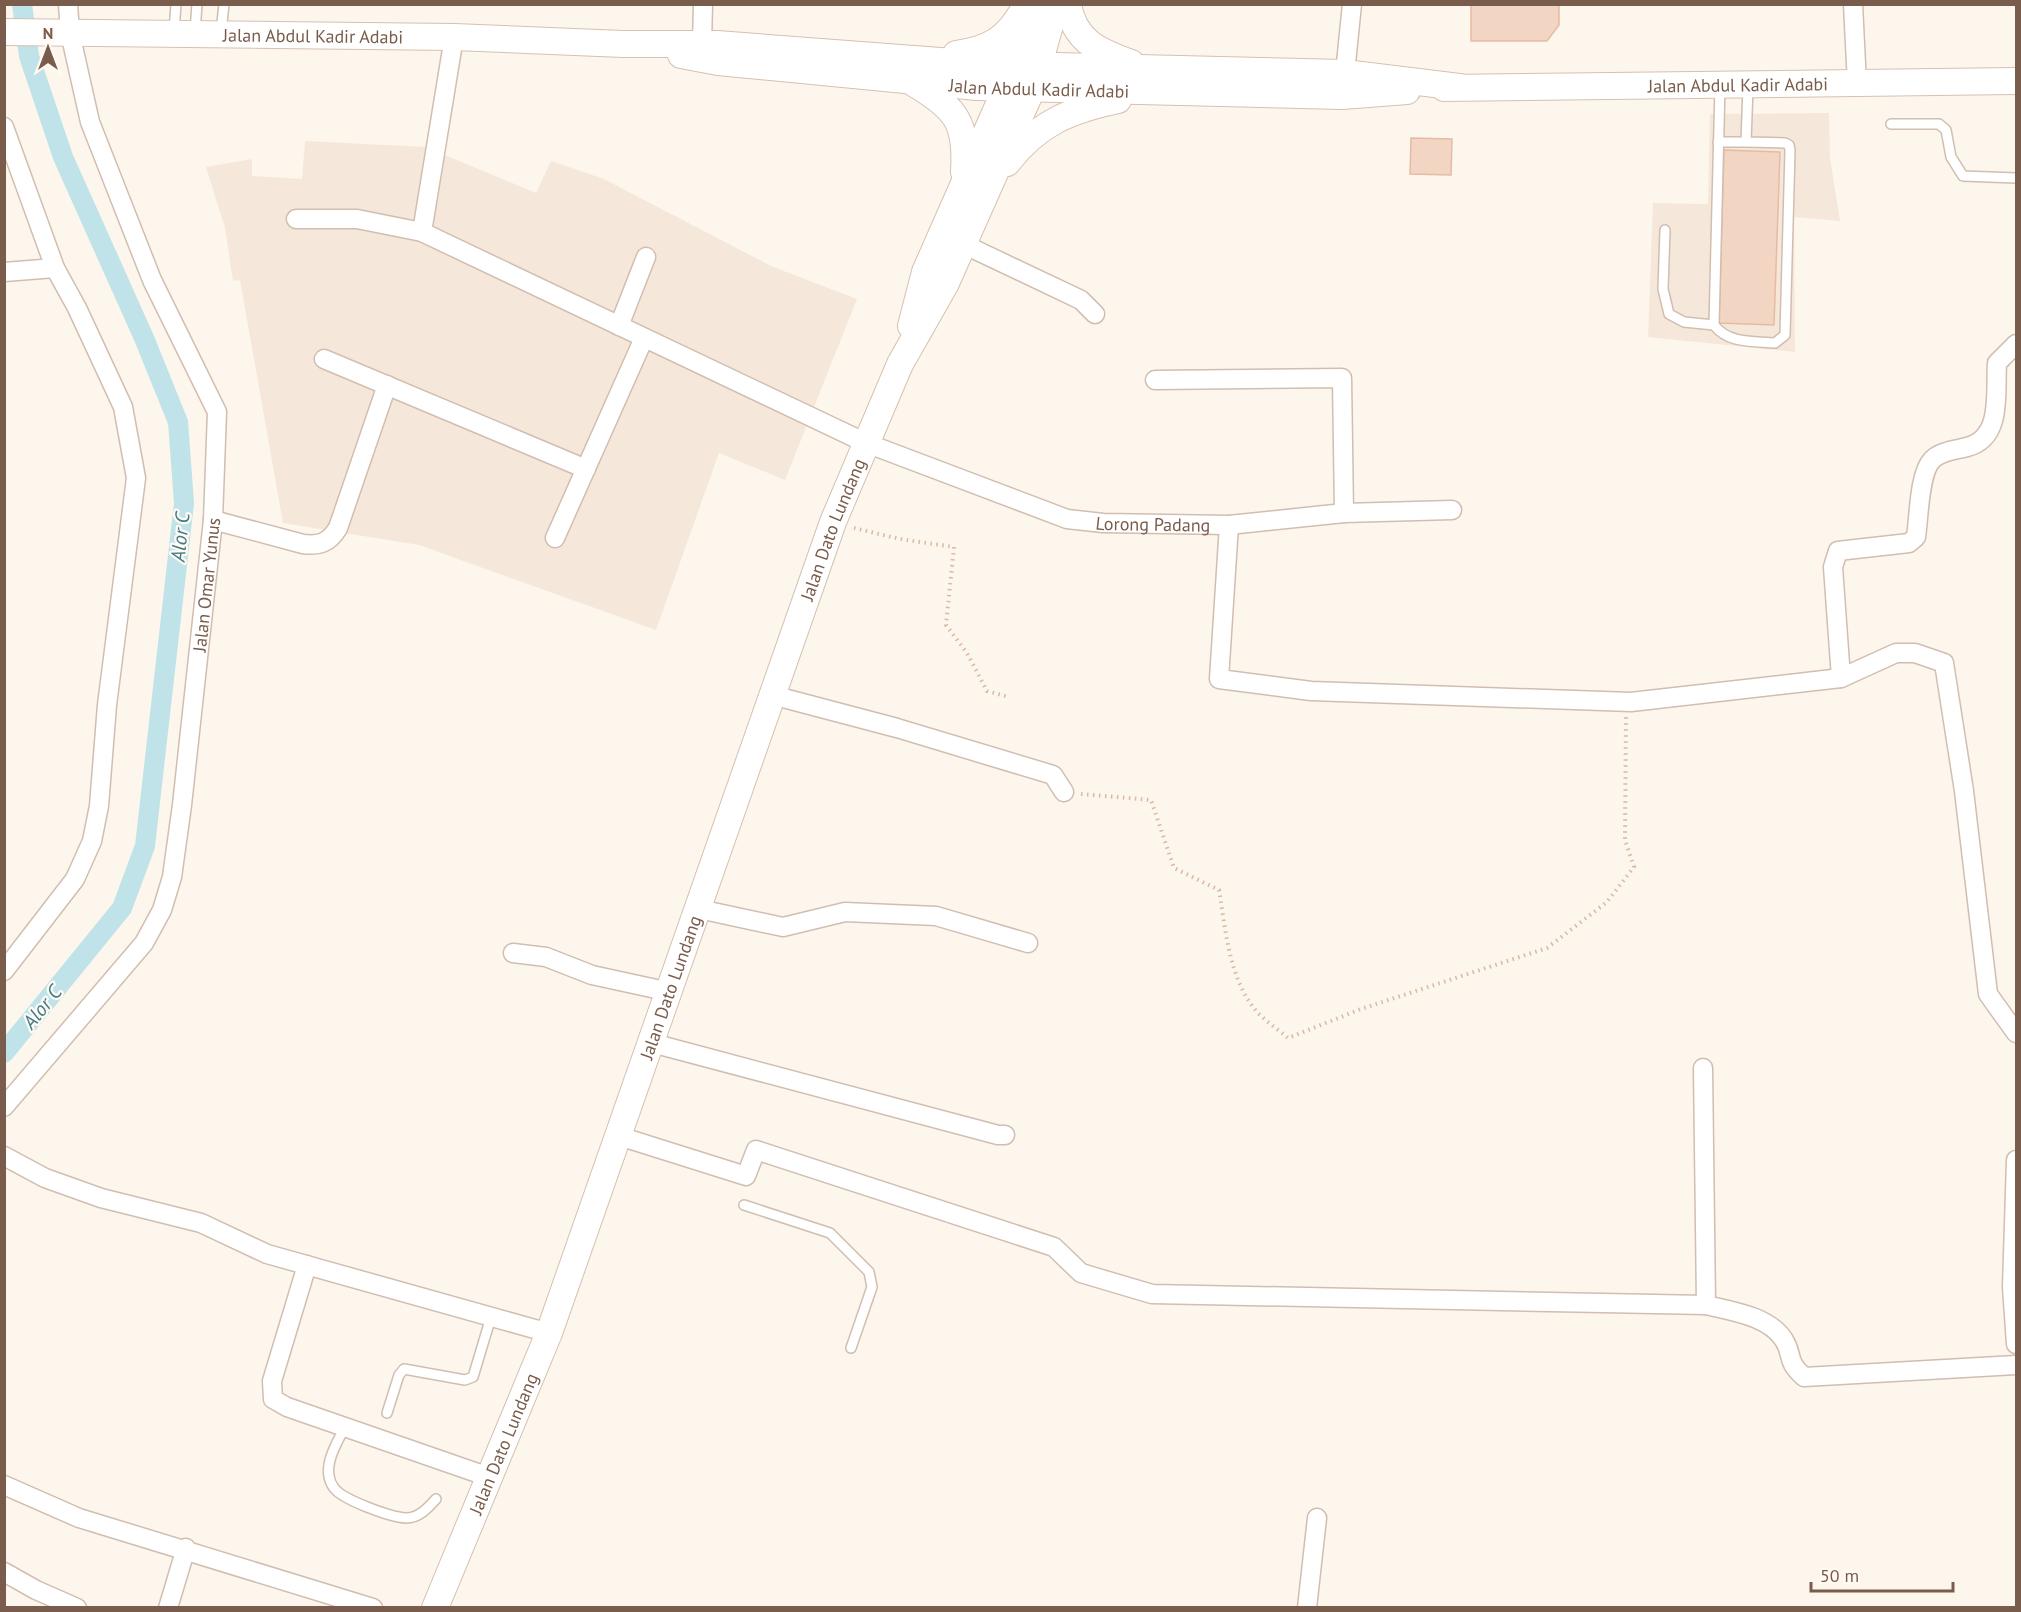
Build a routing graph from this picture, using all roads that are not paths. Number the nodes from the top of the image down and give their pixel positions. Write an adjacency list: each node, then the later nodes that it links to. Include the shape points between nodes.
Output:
1 (68, 4): 12 (street, Jalan Omar Yunus)
2 (176, 4): 13 (lane)
3 (197, 4): 13 (lane)
4 (224, 4): 14 (lane)
5 (703, 4): 17 (street)
6 (1029, 4): 19 (main road, via 1005,35 991,46); 21 (main road, Jalan Dato Lundang)
7 (1056, 4): 22 (main road, Jalan Dato Lundang)
8 (1068, 4): 18 (main road, via 1071,22 1082,39)
9 (1352, 4): 20 (street)
10 (1853, 4): 24 (street)
11 (4, 32): 12 (main road, Jalan Abdul Kadir Adabi)
12 (59, 33): 13 (main road, Jalan Abdul Kadir Adabi); 56 (street, Jalan Omar Yunus, via 152,280 217,412)
13 (184, 34): 14 (main road, Jalan Abdul Kadir Adabi)
14 (221, 35): 15 (main road, Jalan Abdul Kadir Adabi)
15 (454, 37): 16 (main road, Jalan Abdul Kadir Adabi); 38 (street)
16 (623, 44): 17 (main road, Jalan Abdul Kadir Adabi); 19 (main road, Jalan Abdul Kadir Adabi, via 718,62)
17 (702, 44): 19 (main road, Jalan Abdul Kadir Adabi)
18 (1146, 68): 20 (main road, Jalan Abdul Kadir Adabi); 22 (main road, Jalan Abdul Kadir Adabi)
19 (910, 70): 21 (main road, Jalan Abdul Kadir Adabi); 35 (main road, via 954,112 962,126 966,146)
20 (1345, 73): 27 (main road, Jalan Abdul Kadir Adabi)
21 (1010, 77): 22 (main road, Jalan Abdul Kadir Adabi); 35 (main road, Jalan Dato Lundang)
22 (1036, 77): 28 (main road, Jalan Abdul Kadir Adabi); 34 (main road, Jalan Dato Lundang)
23 (2016, 81): 24 (main road, Jalan Abdul Kadir Adabi)
24 (1857, 84): 25 (main road, Jalan Abdul Kadir Adabi)
25 (1748, 85): 26 (main road, Jalan Abdul Kadir Adabi); 32 (lane)
26 (1720, 86): 27 (main road, Jalan Abdul Kadir Adabi); 31 (lane)
27 (1459, 87): 28 (main road, Jalan Abdul Kadir Adabi, via 1342,96)
28 (1159, 92): 34 (main road, via 1089,106 1049,123 1014,154)
29 (1891, 124): 33 (lane, via 1939,124 1946,130 1951,157 1963,176)
30 (4, 127): 41 (street)
31 (1718, 142): 32 (lane); 44 (lane)
32 (1746, 142): 44 (lane, via 1789,145 1785,335 1775,343 1735,340 1720,334)
33 (2016, 178)
34 (989, 186): 39 (main road, Jalan Dato Lundang)
35 (963, 187): 49 (main road, Jalan Dato Lundang, via 925,272)
36 (296, 219): 38 (street, Lorong Padang, via 357,219)
37 (1665, 230): 44 (lane, via 1663,289 1669,314 1684,322)
38 (422, 232): 45 (street, Lorong Padang)
39 (963, 244): 43 (street, via 1081,300); 49 (main road, Jalan Dato Lundang, via 946,283)
40 (646, 256): 45 (street)
41 (54, 268): 42 (street); 65 (street, via 123,407 136,477 92,841 75,879)
42 (4, 272)
43 (1095, 314)
44 (1714, 325)
45 (619, 326): 46 (street, Lorong Padang)
46 (644, 338): 52 (street, Lorong Padang); 53 (street)
47 (2016, 345): 59 (street, via 1997,363 1993,427 1986,438 1945,452 1932,460 1925,472 1916,537 1909,543 1838,551 1833,567)
48 (324, 359): 51 (street)
49 (900, 364): 52 (main road, Jalan Dato Lundang)
50 (1155, 380): 55 (street, via 1342,378)
51 (387, 385): 53 (street); 56 (street, via 338,528 329,540 303,544)
52 (866, 443): 57 (street, Lorong Padang, via 1067,519 1103,524); 60 (main road, Jalan Dato Lundang, via 832,522)
53 (586, 469): 58 (street)
54 (1452, 510): 55 (street, Lorong Padang)
55 (1344, 513): 57 (street, Lorong Padang)
56 (213, 520): 70 (street, Jalan Omar Yunus, via 181,815 172,877 162,910 144,943)
57 (1229, 525): 59 (street, via 1219,679 1323,692 1626,702)
58 (555, 538)
59 (1841, 678): 67 (street, via 1896,653 1916,653 1944,663 1988,994)
60 (772, 695): 61 (street, via 1053,775); 62 (main road, Jalan Dato Lundang)
61 (1064, 792)
62 (699, 909): 63 (street, via 783,927 845,912 936,916); 66 (main road, Jalan Dato Lundang)
63 (1028, 943)
64 (513, 953): 66 (street, via 546,957 592,975)
65 (4, 971)
66 (670, 992): 68 (main road, Jalan Dato Lundang)
67 (2016, 1033)
68 (652, 1043): 71 (street); 72 (main road, Jalan Dato Lundang)
69 (1703, 1068): 77 (street)
70 (4, 1107)
71 (1005, 1134)
72 (619, 1136): 77 (street, via 746,1176 756,1150 1054,1247 1081,1273 1152,1294); 79 (main road, Jalan Dato Lundang)
73 (4, 1156): 76 (street, via 45,1178 101,1198 201,1223 267,1254)
74 (2016, 1160): 80 (street, via 2012,1287)
75 (744, 1205): 81 (lane, via 830,1233 869,1272 872,1287)
76 (307, 1265): 78 (street); 84 (street, via 270,1391 273,1399 286,1407)
77 (1706, 1305): 82 (street, via 1766,1323 1784,1340 1792,1367 1804,1377)
78 (491, 1317): 79 (street); 83 (lane, via 472,1377 465,1380 404,1369)
79 (549, 1333): 85 (main road, Jalan Dato Lundang)
80 (2016, 1344)
81 (851, 1348)
82 (2016, 1365)
83 (387, 1413)
84 (345, 1427): 85 (street); 87 (lane, via 331,1452 329,1472 333,1488 346,1498 407,1518 423,1513)
85 (489, 1477): 94 (main road, Jalan Dato Lundang)
86 (4, 1485): 89 (street, via 79,1518)
87 (436, 1499)
88 (1317, 1518): 95 (street)
89 (186, 1548): 92 (street); 93 (street)
90 (4, 1572): 91 (street)
91 (77, 1608)
92 (168, 1608)
93 (373, 1608)
94 (435, 1608)
95 (1307, 1608)

